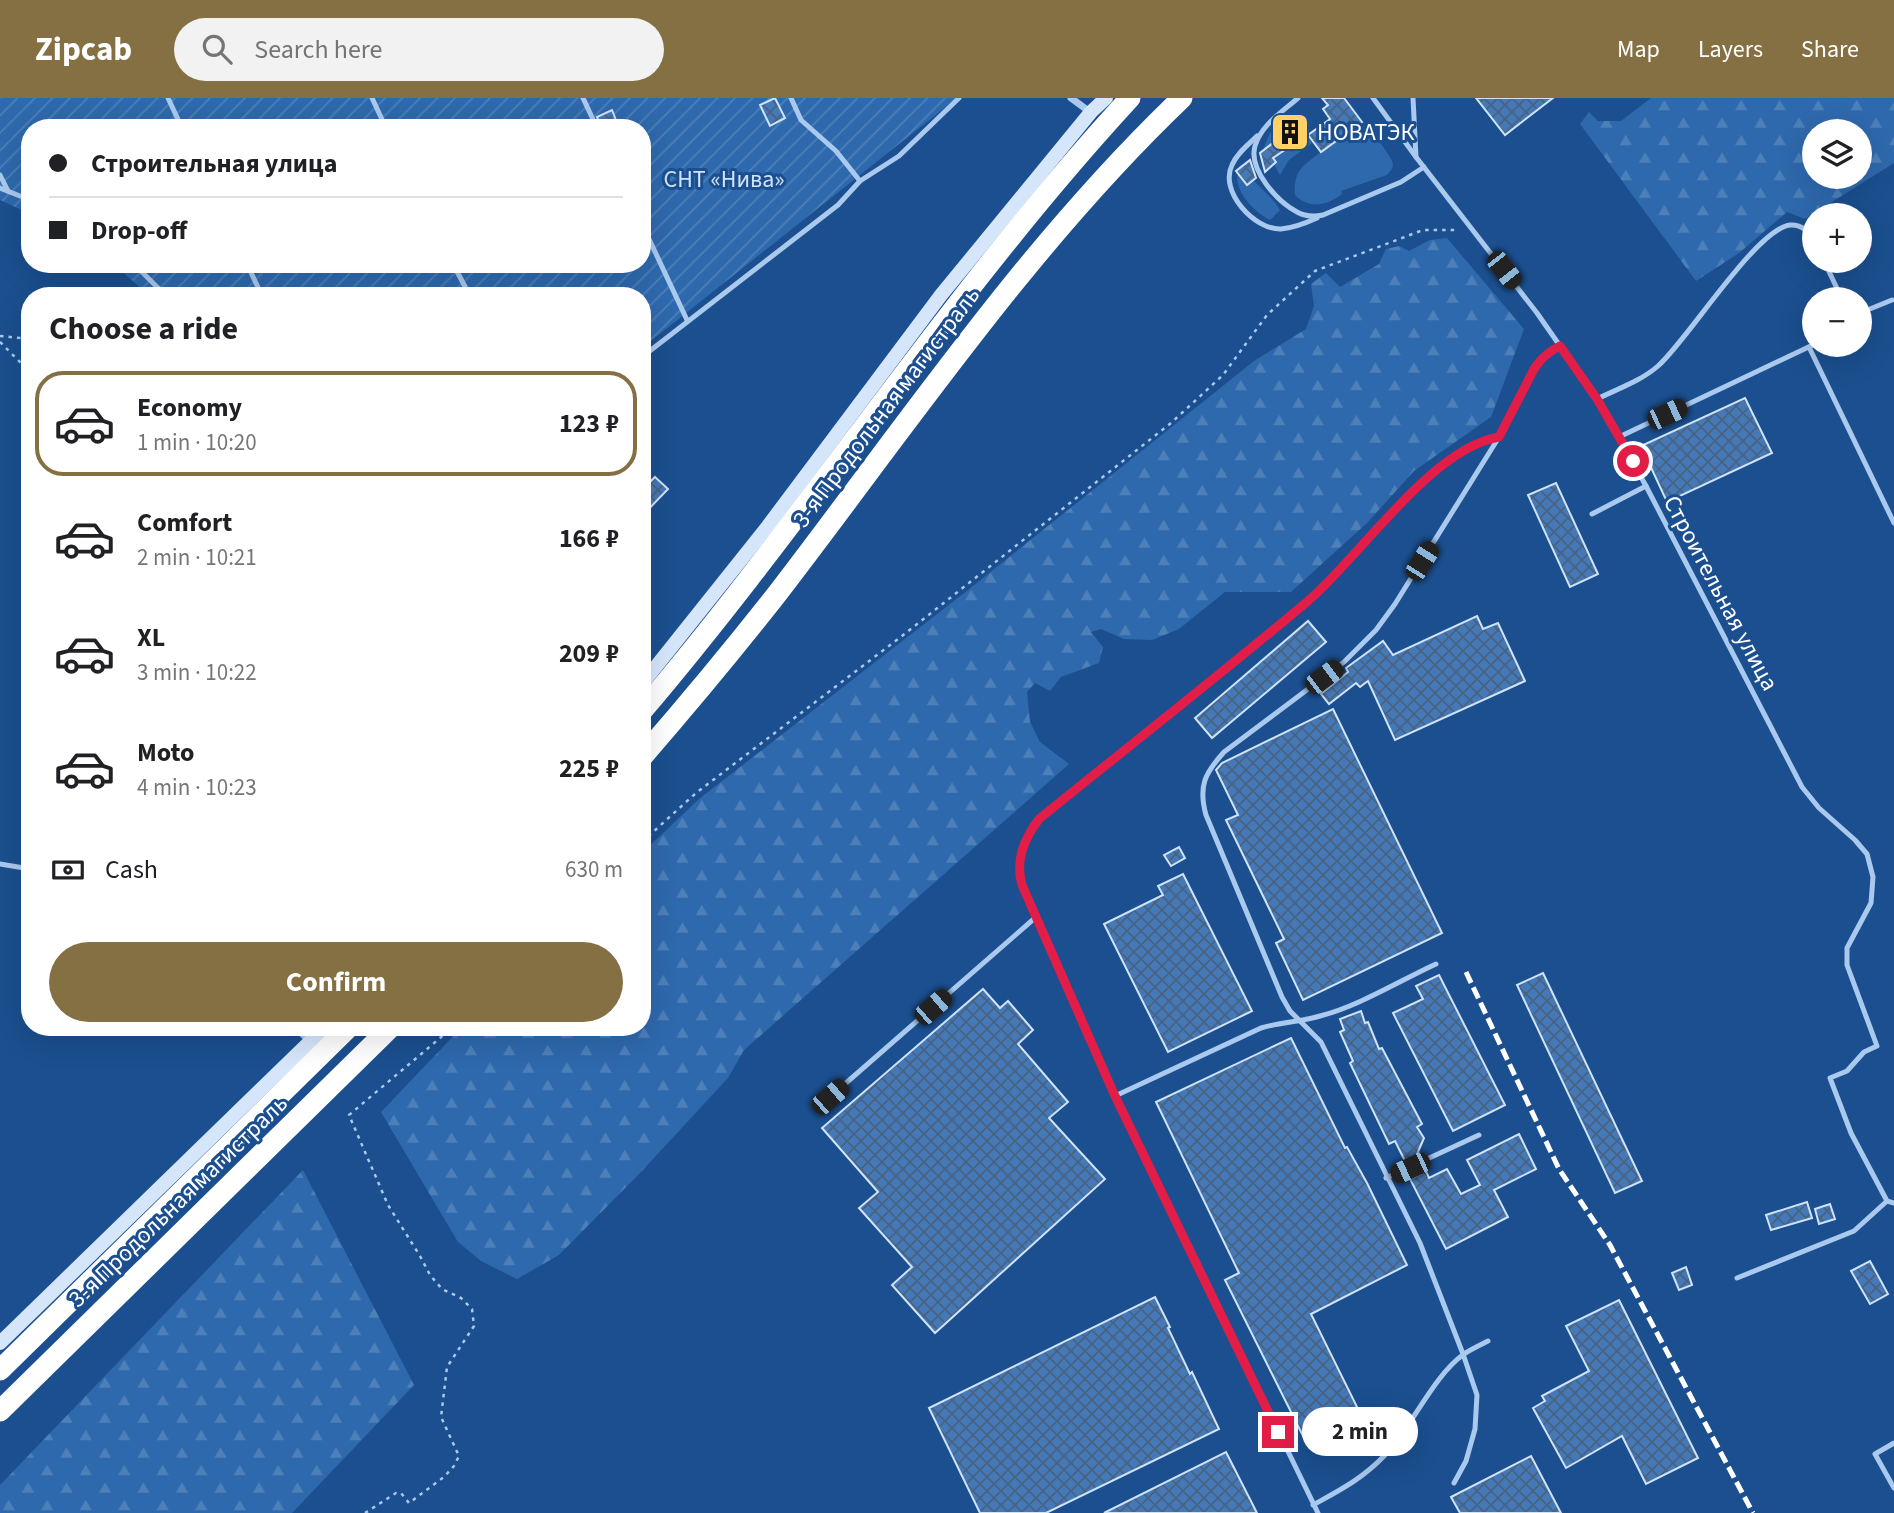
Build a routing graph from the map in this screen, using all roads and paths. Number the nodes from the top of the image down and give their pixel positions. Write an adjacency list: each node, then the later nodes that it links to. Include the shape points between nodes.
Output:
1 (168, 98): 15 (lane)
2 (372, 98): 16 (lane)
3 (583, 98): 17 (lane)
4 (791, 98): 23 (lane, via 801,120 836,151)
5 (959, 98): 23 (lane, via 899,156)
6 (1071, 98): 14 (street)
7 (1106, 98): 14 (street)
8 (1130, 98): 51 (highway, 3-я Продольная магистраль, via 944,323)
9 (1182, 98): 19 (highway, 3-я Продольная магистраль)
10 (1193, 98): 19 (street)
11 (1298, 98): 18 (lane)
12 (1373, 98): 20 (lane, Строительная улица)
13 (1413, 98): 20 (lane)
14 (1091, 112): 50 (street, via 941,295)
15 (178, 119)
16 (382, 119)
17 (593, 119)
18 (1259, 134): 27 (lane, via 1253,150 1261,176 1297,212 1310,217); 27 (lane, via 1230,167 1230,185 1238,202 1252,219 1279,229)
19 (1134, 144): 52 (highway, 3-я Продольная магистраль, via 1054,233 769,603)
20 (1416, 156): 21 (lane, Строительная улица)
21 (1424, 167): 27 (lane, via 1401,182); 29 (lane, Строительная улица)
22 (0, 175): 25 (lane)
23 (860, 181): 35 (lane, via 838,205)
24 (0, 188): 25 (lane)
25 (8, 192): 26 (lane)
26 (21, 197)
27 (1324, 215)
28 (1802, 227): 44 (lane, via 1783,227 1759,247 1657,367)
29 (1471, 228): 39 (lane, Строительная улица); 53 (path, via 1423,230 1315,271 1267,315 1223,375 1171,423 696,793)
30 (651, 243): 35 (lane)
31 (143, 273): 32 (lane)
32 (157, 287)
33 (1892, 300): 34 (lane)
34 (1872, 308)
35 (687, 320): 40 (lane)
36 (0, 336): 37 (path)
37 (21, 338)
38 (0, 342): 43 (path)
39 (1560, 346): 44 (lane, Строительная улица); 45 (lane, via 1540,359)
40 (651, 350)
41 (1802, 351): 46 (lane)
42 (1817, 357): 49 (lane)
43 (21, 363)
44 (1597, 399): 46 (lane, Строительная улица)
45 (1499, 437): 56 (lane, via 1475,443 1444,466 1407,497 1310,599 1039,819 1020,853 1019,872); 58 (lane, via 1376,630 1344,662 1224,752 1209,768 1203,785 1206,815 1282,998)
46 (1619, 437): 47 (lane, Строительная улица)
47 (1646, 486): 48 (lane); 69 (lane, Строительная улица, via 1802,787 1867,854 1873,877 1871,903 1847,948 1847,965 1877,1045 1830,1079)
48 (1592, 514)
49 (1894, 523)
50 (651, 673)
51 (651, 700)
52 (651, 747)
53 (651, 834)
54 (0, 864): 55 (lane)
55 (21, 868)
56 (1037, 917): 65 (lane); 66 (lane)
57 (1436, 964): 58 (lane, via 1341,1009)
58 (1300, 1020): 65 (lane, via 1261,1028); 68 (lane, via 1321,1042)
59 (304, 1036): 64 (lane)
60 (317, 1036): 64 (street)
61 (340, 1036): 75 (highway, 3-я Продольная магистраль)
62 (382, 1036): 76 (highway, 3-я Продольная магистраль)
63 (442, 1036): 81 (path, via 349,1115 388,1205 430,1275 472,1309 474,1326 447,1367 441,1417 459,1456 454,1466 409,1503 396,1493)
64 (311, 1042): 73 (street)
65 (1115, 1096): 80 (lane)
66 (830, 1097)
67 (1479, 1135): 68 (lane)
68 (1386, 1178): 74 (lane, via 1420,1243)
69 (1886, 1201): 70 (lane); 71 (lane, via 1854,1231)
70 (1894, 1203)
71 (1737, 1278)
72 (1488, 1341): 74 (lane)
73 (0, 1343)
74 (1463, 1354): 78 (lane, via 1476,1395 1475,1429); 80 (lane, via 1385,1455 1356,1482)
75 (0, 1370)
76 (0, 1411)
77 (1894, 1443): 79 (lane, via 1875,1454)
78 (1454, 1483)
79 (1894, 1488)
80 (1313, 1505): 82 (lane)
81 (365, 1513)
82 (1318, 1513)

